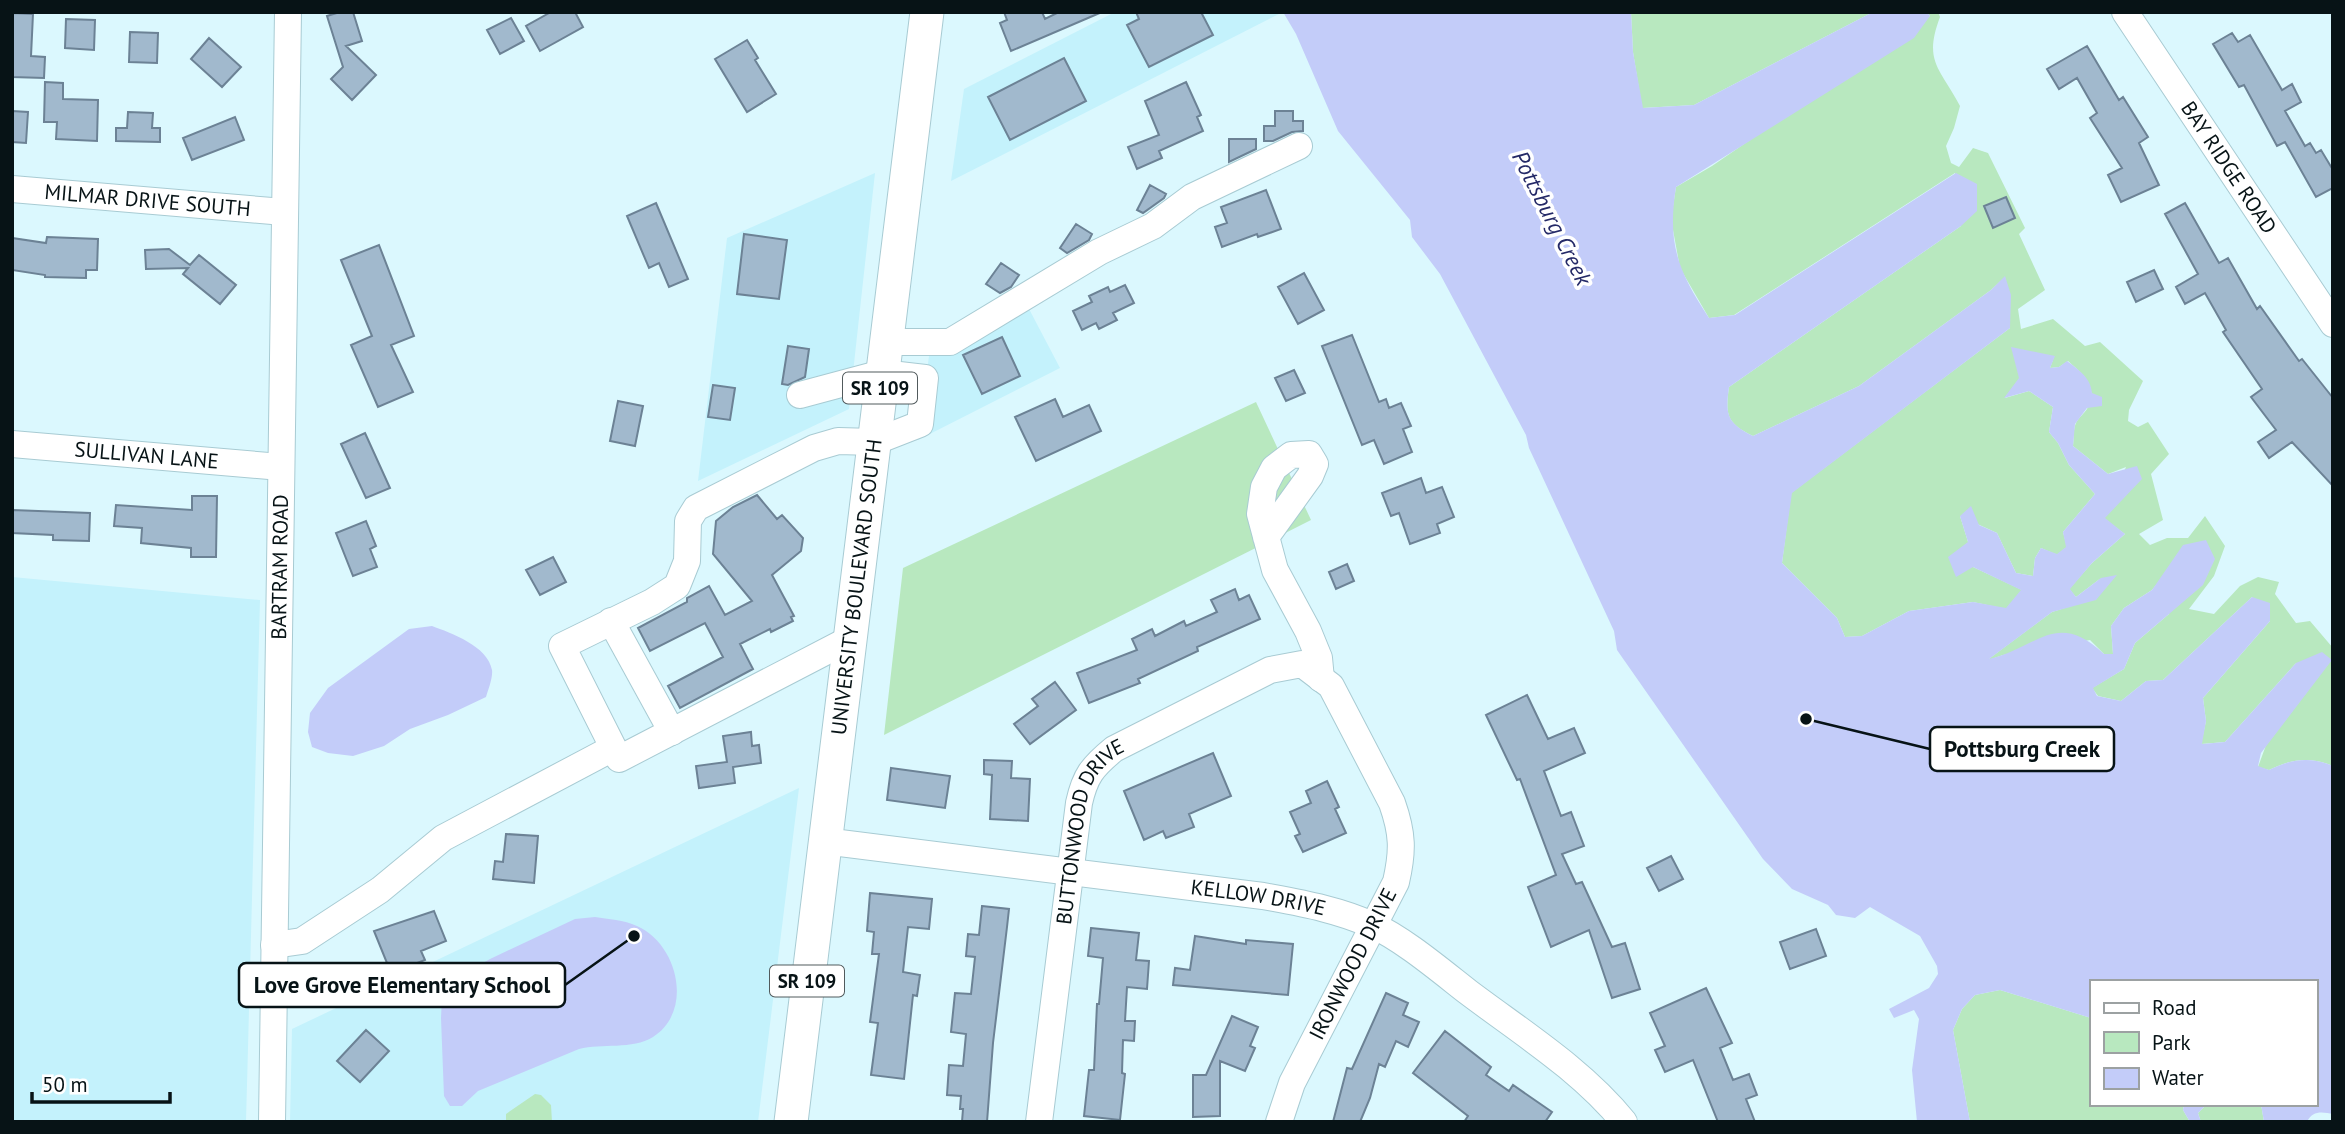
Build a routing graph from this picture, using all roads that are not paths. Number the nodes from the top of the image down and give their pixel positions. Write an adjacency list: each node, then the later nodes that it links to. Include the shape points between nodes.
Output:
1 (288, 12): 6 (street, BARTRAM ROAD)
2 (927, 12): 8 (main road, UNIVERSITY BOULEVARD SOUTH / SR 109)
3 (2125, 12): 7 (street, BAY RIDGE ROAD)
4 (1299, 146): 8 (street, via 1192,197 1153,226 1099,252 950,342)
5 (12, 189): 6 (street, MILMAR DRIVE SOUTH)
6 (284, 212): 12 (street, BARTRAM ROAD)
7 (2333, 324)
8 (884, 357): 9 (street); 10 (main road, UNIVERSITY BOULEVARD SOUTH / SR 109); 10 (street, via 925,377 920,424)
9 (800, 395)
10 (874, 442): 14 (street, via 838,441 814,448 696,508 688,521 687,561 677,586); 15 (main road, UNIVERSITY BOULEVARD SOUTH / SR 109)
11 (12, 444): 12 (street, SULLIVAN LANE)
12 (281, 467): 22 (street, BARTRAM ROAD)
13 (1266, 537): 16 (street, via 1275,570 1320,658)
14 (611, 621): 17 (street); 18 (street, via 562,646)
15 (848, 640): 17 (street); 19 (main road, UNIVERSITY BOULEVARD SOUTH / SR 109)
16 (1312, 672): 20 (street, BUTTONWOOD DRIVE, via 1270,670 1114,749 1084,781); 21 (street, IRONWOOD DRIVE, via 1331,686 1400,824 1402,852 1396,882)
17 (671, 732): 18 (street, via 619,759)
18 (613, 748): 22 (street, via 443,838 380,891 302,941)
19 (824, 841): 20 (street, KELLOW DRIVE); 25 (main road, UNIVERSITY BOULEVARD SOUTH / SR 109)
20 (1070, 873): 21 (street, KELLOW DRIVE, via 1263,896 1325,908); 26 (street, BUTTONWOOD DRIVE)
21 (1374, 925): 23 (street, KELLOW DRIVE, via 1562,1064); 27 (street, IRONWOOD DRIVE, via 1292,1083)
22 (274, 945): 24 (street, BARTRAM ROAD)
23 (1613, 1118)
24 (272, 1122)
25 (791, 1122)
26 (1039, 1122)
27 (1279, 1122)

